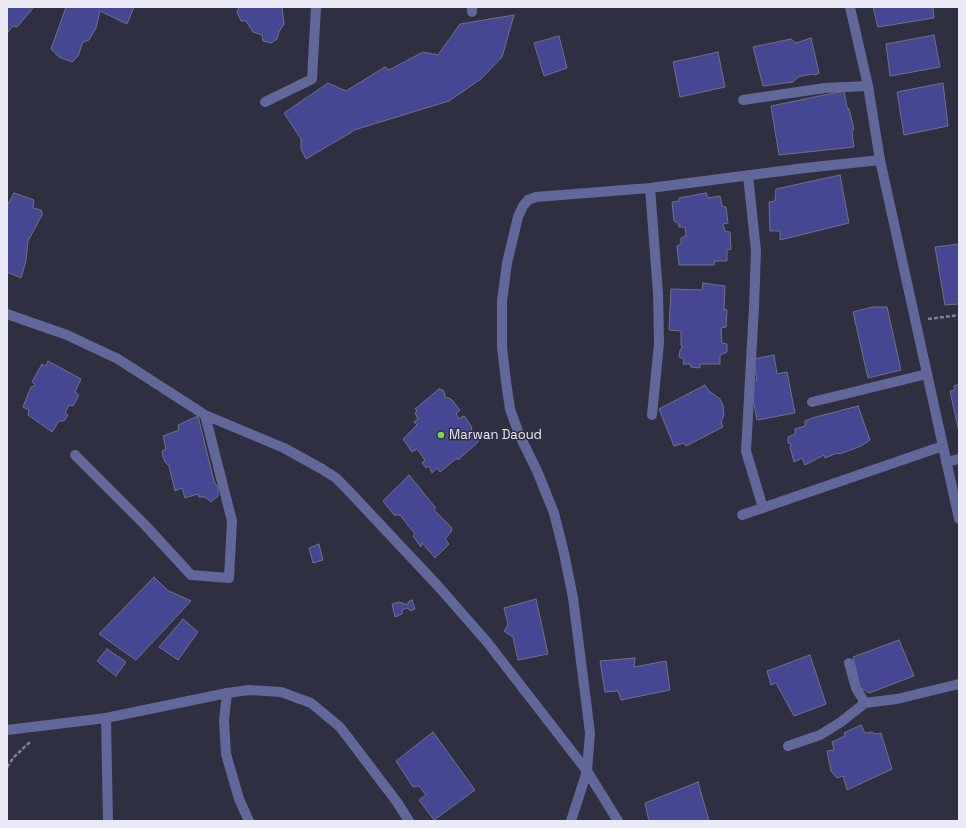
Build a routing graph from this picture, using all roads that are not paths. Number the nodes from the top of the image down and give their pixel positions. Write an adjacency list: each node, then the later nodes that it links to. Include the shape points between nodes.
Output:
1 (316, 7): 5 (street, via 312,79)
2 (850, 7): 3 (street)
3 (868, 86): 4 (street, via 826,88); 6 (street)
4 (743, 100)
5 (265, 102)
6 (880, 160): 7 (street); 10 (street)
7 (748, 175): 8 (street); 18 (street, via 756,251 746,450)
8 (650, 188): 13 (street, via 659,343); 28 (street, via 536,197 528,200 522,206 518,217 507,263 502,301 502,347 510,409 554,513 573,598 590,733)
9 (7, 314): 12 (street, via 67,335 118,359)
10 (927, 374): 11 (street); 14 (street)
11 (812, 402)
12 (205, 415): 15 (street, via 232,521 229,578 192,575); 28 (street, via 284,448 322,469 346,488 487,642)
13 (652, 415)
14 (943, 446): 17 (street); 18 (street)
15 (76, 455)
16 (959, 459): 17 (street)
17 (946, 462): 20 (street)
18 (763, 508): 19 (street)
19 (742, 515)
20 (959, 519)
21 (848, 663): 24 (street, via 856,688)
22 (959, 684): 24 (street, via 897,699)
23 (227, 693): 25 (street); 30 (street, via 224,720 226,754 239,799); 31 (street, via 249,690 281,692 311,703 340,727)
24 (865, 703): 27 (street, via 842,722 820,735)
25 (106, 718): 26 (street); 29 (street)
26 (7, 730)
27 (788, 746)
28 (587, 771): 32 (street); 33 (street)
29 (108, 821)
30 (249, 821)
31 (409, 821)
32 (571, 821)
33 (618, 821)

